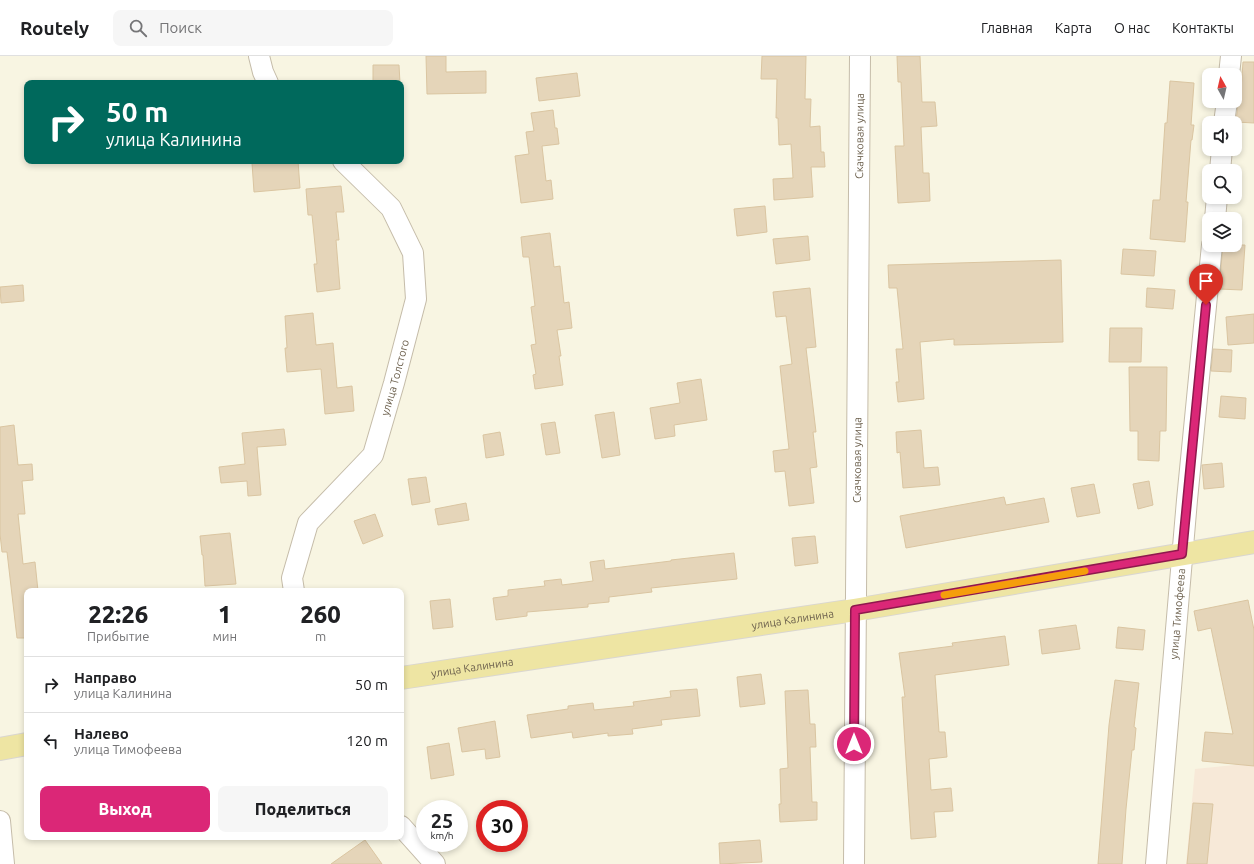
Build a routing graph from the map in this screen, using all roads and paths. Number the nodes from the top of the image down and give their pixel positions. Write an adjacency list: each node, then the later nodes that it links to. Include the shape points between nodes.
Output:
1 (259, 56): 5 (street)
2 (860, 56): 11 (street, Скачковая улица)
3 (1231, 56): 4 (street)
4 (1230, 68)
5 (267, 80)
6 (346, 164): 10 (street, улица Толстого, via 390,208 413,253 416,299 373,455 308,523 292,578)
7 (1211, 252): 9 (street, улица Тимофеева)
8 (1254, 542): 9 (main road, улица Калинина)
9 (1182, 554): 11 (main road, улица Калинина); 20 (street, улица Тимофеева)
10 (294, 588)
11 (855, 610): 12 (main road, улица Калинина); 19 (street, Скачковая улица)
12 (404, 678)
13 (24, 745): 14 (main road)
14 (0, 749)
15 (0, 821): 17 (street)
16 (404, 829): 18 (street)
17 (4, 864)
18 (436, 864)
19 (854, 864)
20 (1156, 864)

